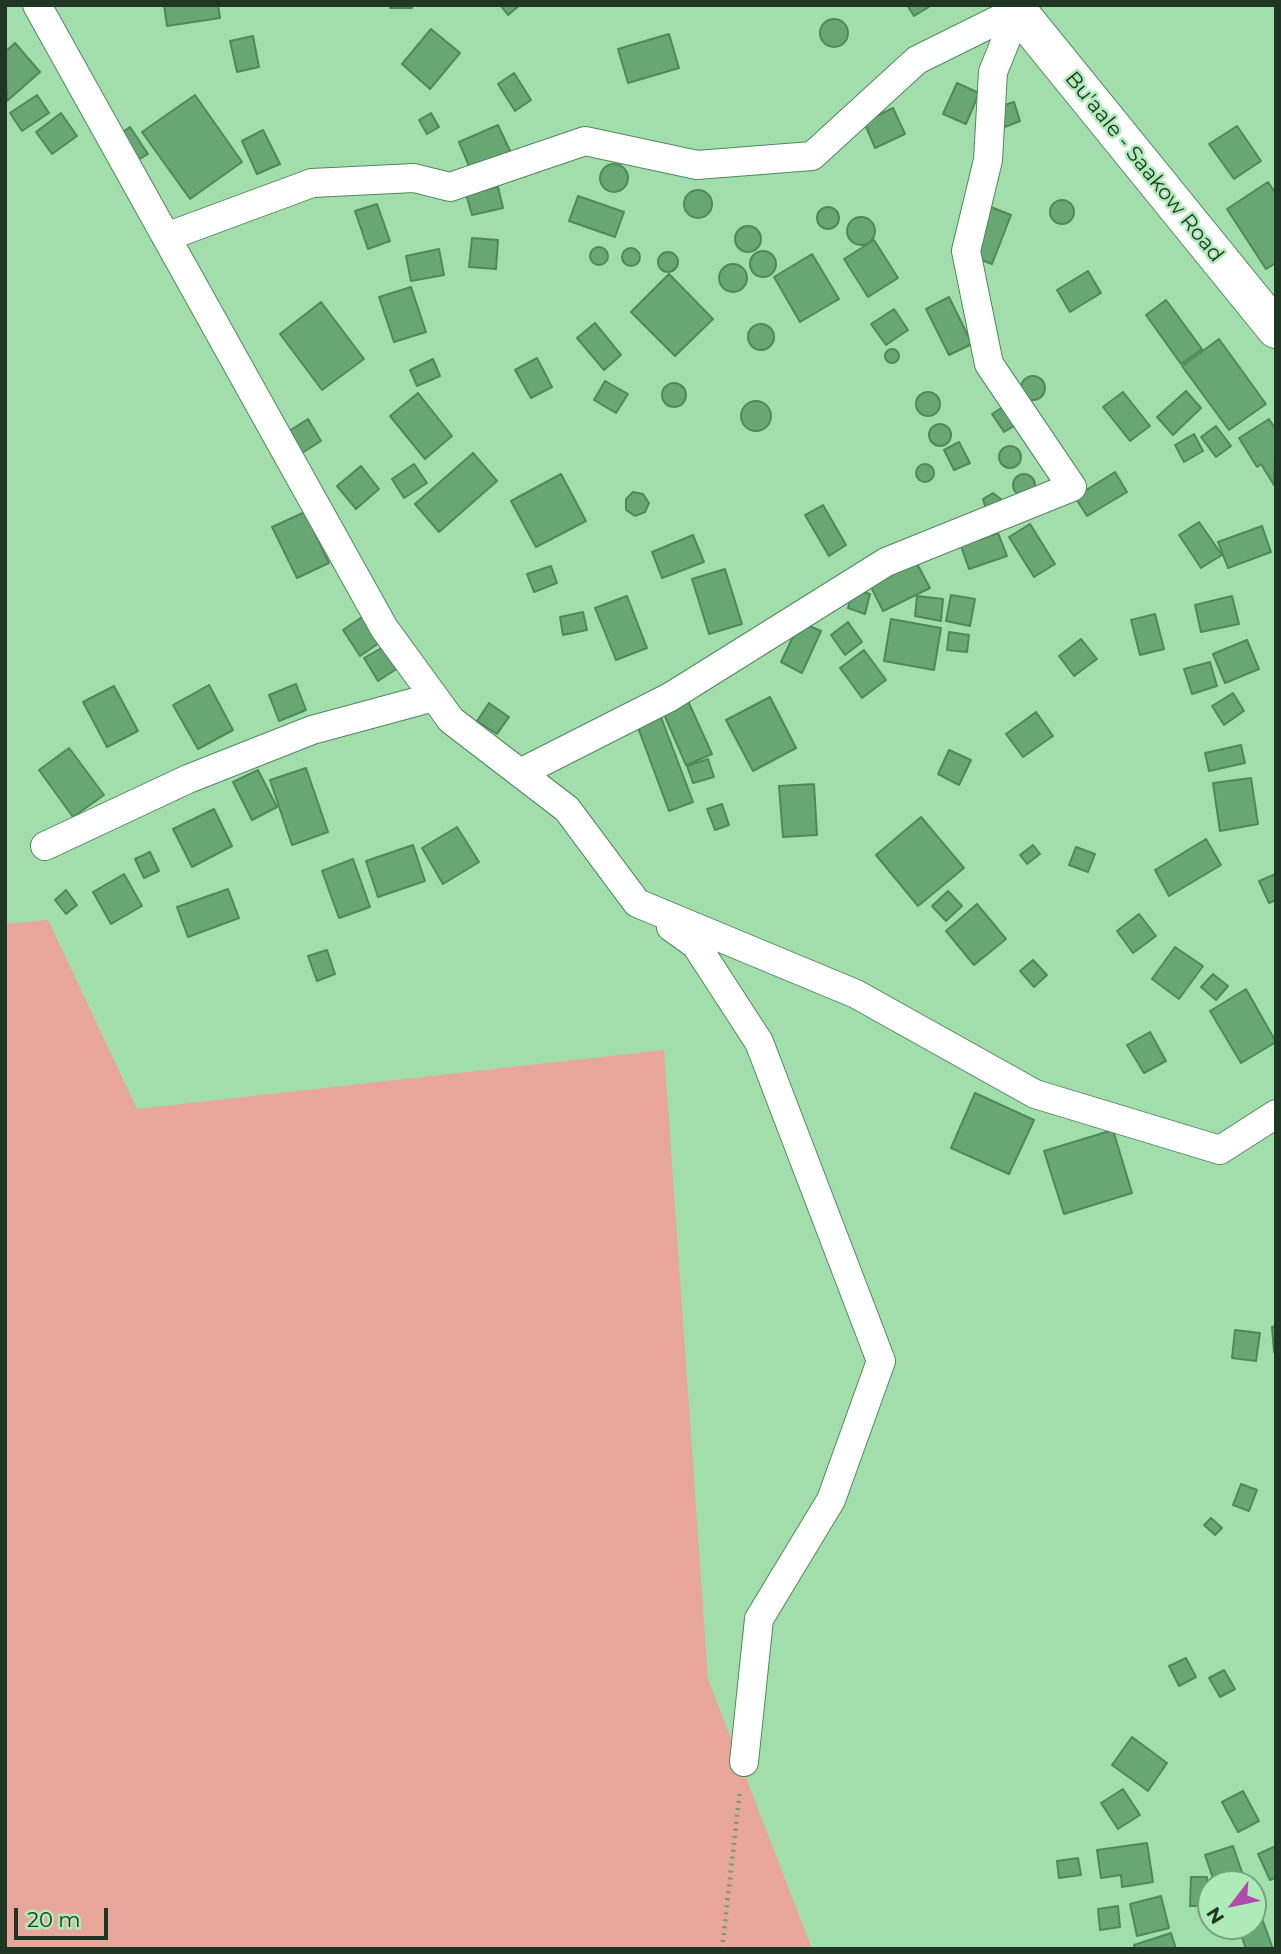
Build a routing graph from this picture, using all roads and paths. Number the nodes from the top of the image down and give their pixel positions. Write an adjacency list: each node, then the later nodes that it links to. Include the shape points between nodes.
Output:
1 (37, 5): 3 (street)
2 (1016, 7): 3 (street, via 917,60 812,156 697,165 585,141 450,187 414,178 312,183); 4 (main road, Bu'aale - Saakow Road); 6 (street, via 993,72 988,160 966,251 989,364 1072,486 886,562 670,697)
3 (166, 237): 5 (street, via 384,628)
4 (1276, 329)
5 (435, 697): 6 (street, via 452,720); 7 (street, via 312,730 188,779)
6 (520, 773): 8 (street, via 567,809)
7 (45, 846)
8 (637, 903): 9 (street, via 856,995 1035,1094 1220,1150); 10 (street, via 696,946 759,1042 881,1361 831,1500 759,1619)
9 (1276, 1114)
10 (744, 1762): 11 (path)
11 (722, 1949)

